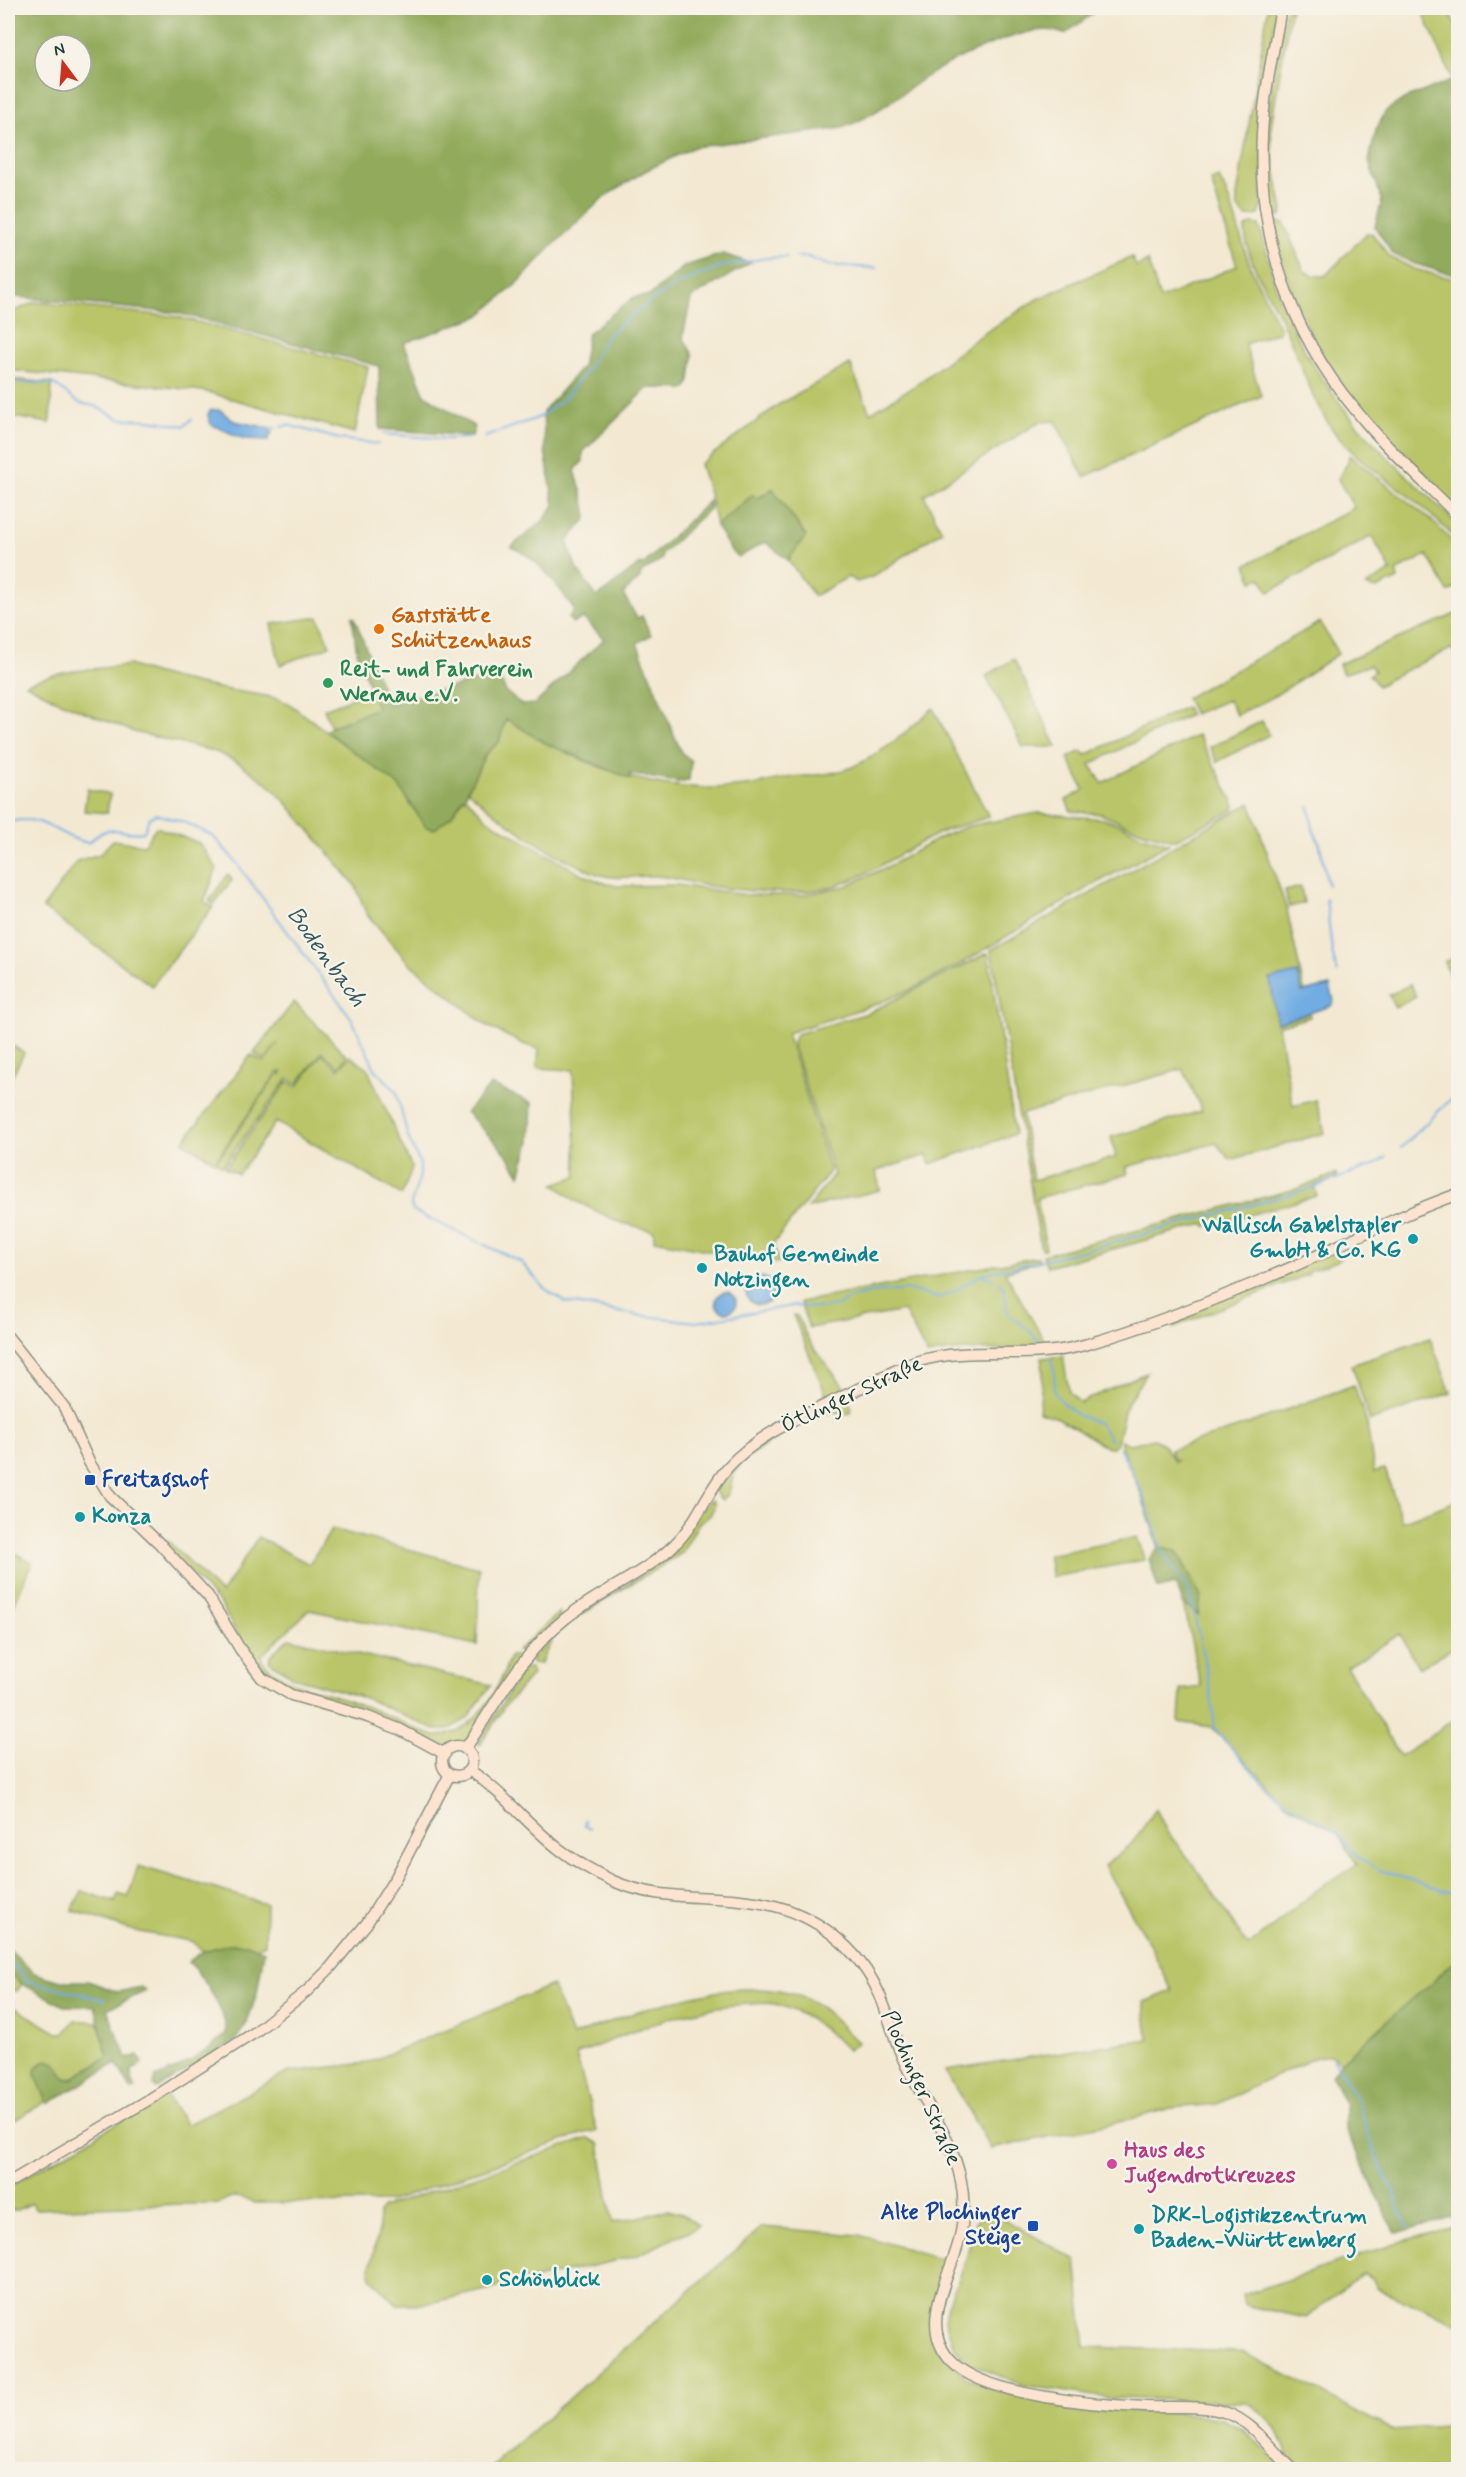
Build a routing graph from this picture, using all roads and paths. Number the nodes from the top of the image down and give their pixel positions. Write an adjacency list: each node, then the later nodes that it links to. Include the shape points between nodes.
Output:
1 (1281, 8): 2 (main road, via 1264,108 1262,156 1267,219 1283,283 1311,347 1341,392)
2 (1458, 516)
3 (1458, 1194): 5 (main road, Ötlinger Straße, via 1268,1277 1083,1346 1052,1352 940,1355 892,1372 771,1433 743,1452 714,1484 676,1544 551,1630)
4 (8, 1337): 6 (main road, via 64,1407 101,1484 208,1596 250,1664 275,1687 291,1695 382,1722)
5 (465, 1749): 6 (main road, via 454,1747); 7 (main road, via 472,1759)
6 (445, 1754): 8 (main road, via 443,1766)
7 (469, 1770): 8 (main road, via 463,1775); 10 (main road, Plochinger Straße, via 558,1848 614,1881 664,1895 775,1906 812,1921 855,1954 882,1999 908,2070 948,2140 958,2166 964,2209 954,2259 938,2303 936,2328 950,2360 965,2373 990,2385 1061,2398 1118,2406 1221,2411 1249,2425)
8 (450, 1774): 9 (main road, via 367,1923 301,1997 254,2033)
9 (8, 2183)
10 (1294, 2469)

